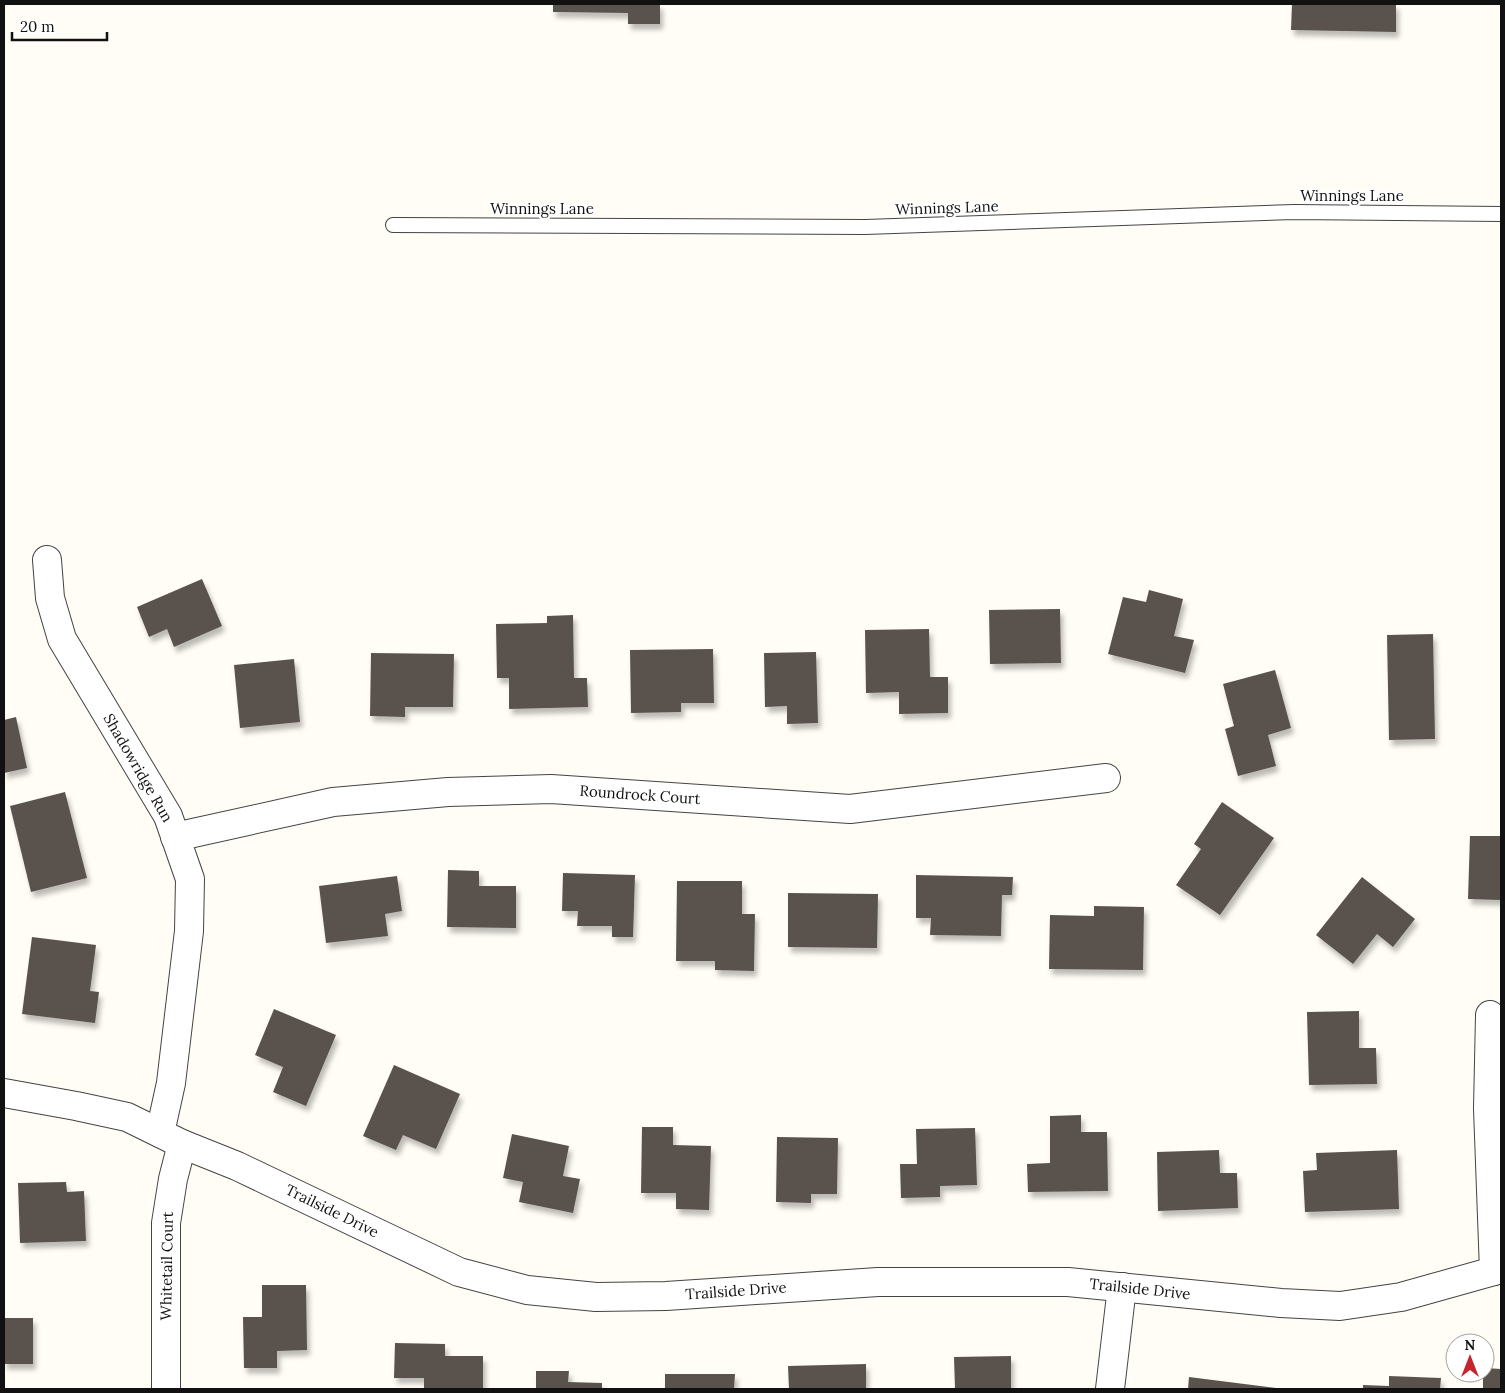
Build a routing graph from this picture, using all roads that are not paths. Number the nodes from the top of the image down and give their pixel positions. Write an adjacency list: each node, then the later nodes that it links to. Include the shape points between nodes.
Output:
1 (1501, 214): 2 (lane, Winnings Lane, via 1294,212 865,226)
2 (393, 225)
3 (47, 560): 5 (street, Shadowridge Run, via 50,598 62,639 168,816)
4 (1106, 778): 5 (street, Roundrock Court, via 850,809 551,789 448,792 333,802)
5 (175, 837): 8 (street, Shadowridge Run, via 190,879 189,931 171,1083)
6 (1490, 1015): 9 (street, via 1488,1109)
7 (4, 1093): 8 (street, Trailside Drive, via 127,1117)
8 (171, 1139): 10 (street, Trailside Drive, via 237,1166 459,1272 527,1290 596,1297 666,1296 878,1282 1068,1282); 11 (street, Whitetail Court, via 172,1179 166,1223)
9 (1498, 1270): 10 (street, Trailside Drive, via 1401,1297 1340,1306)
10 (1122, 1287): 12 (street)
11 (166, 1389)
12 (1110, 1389)

